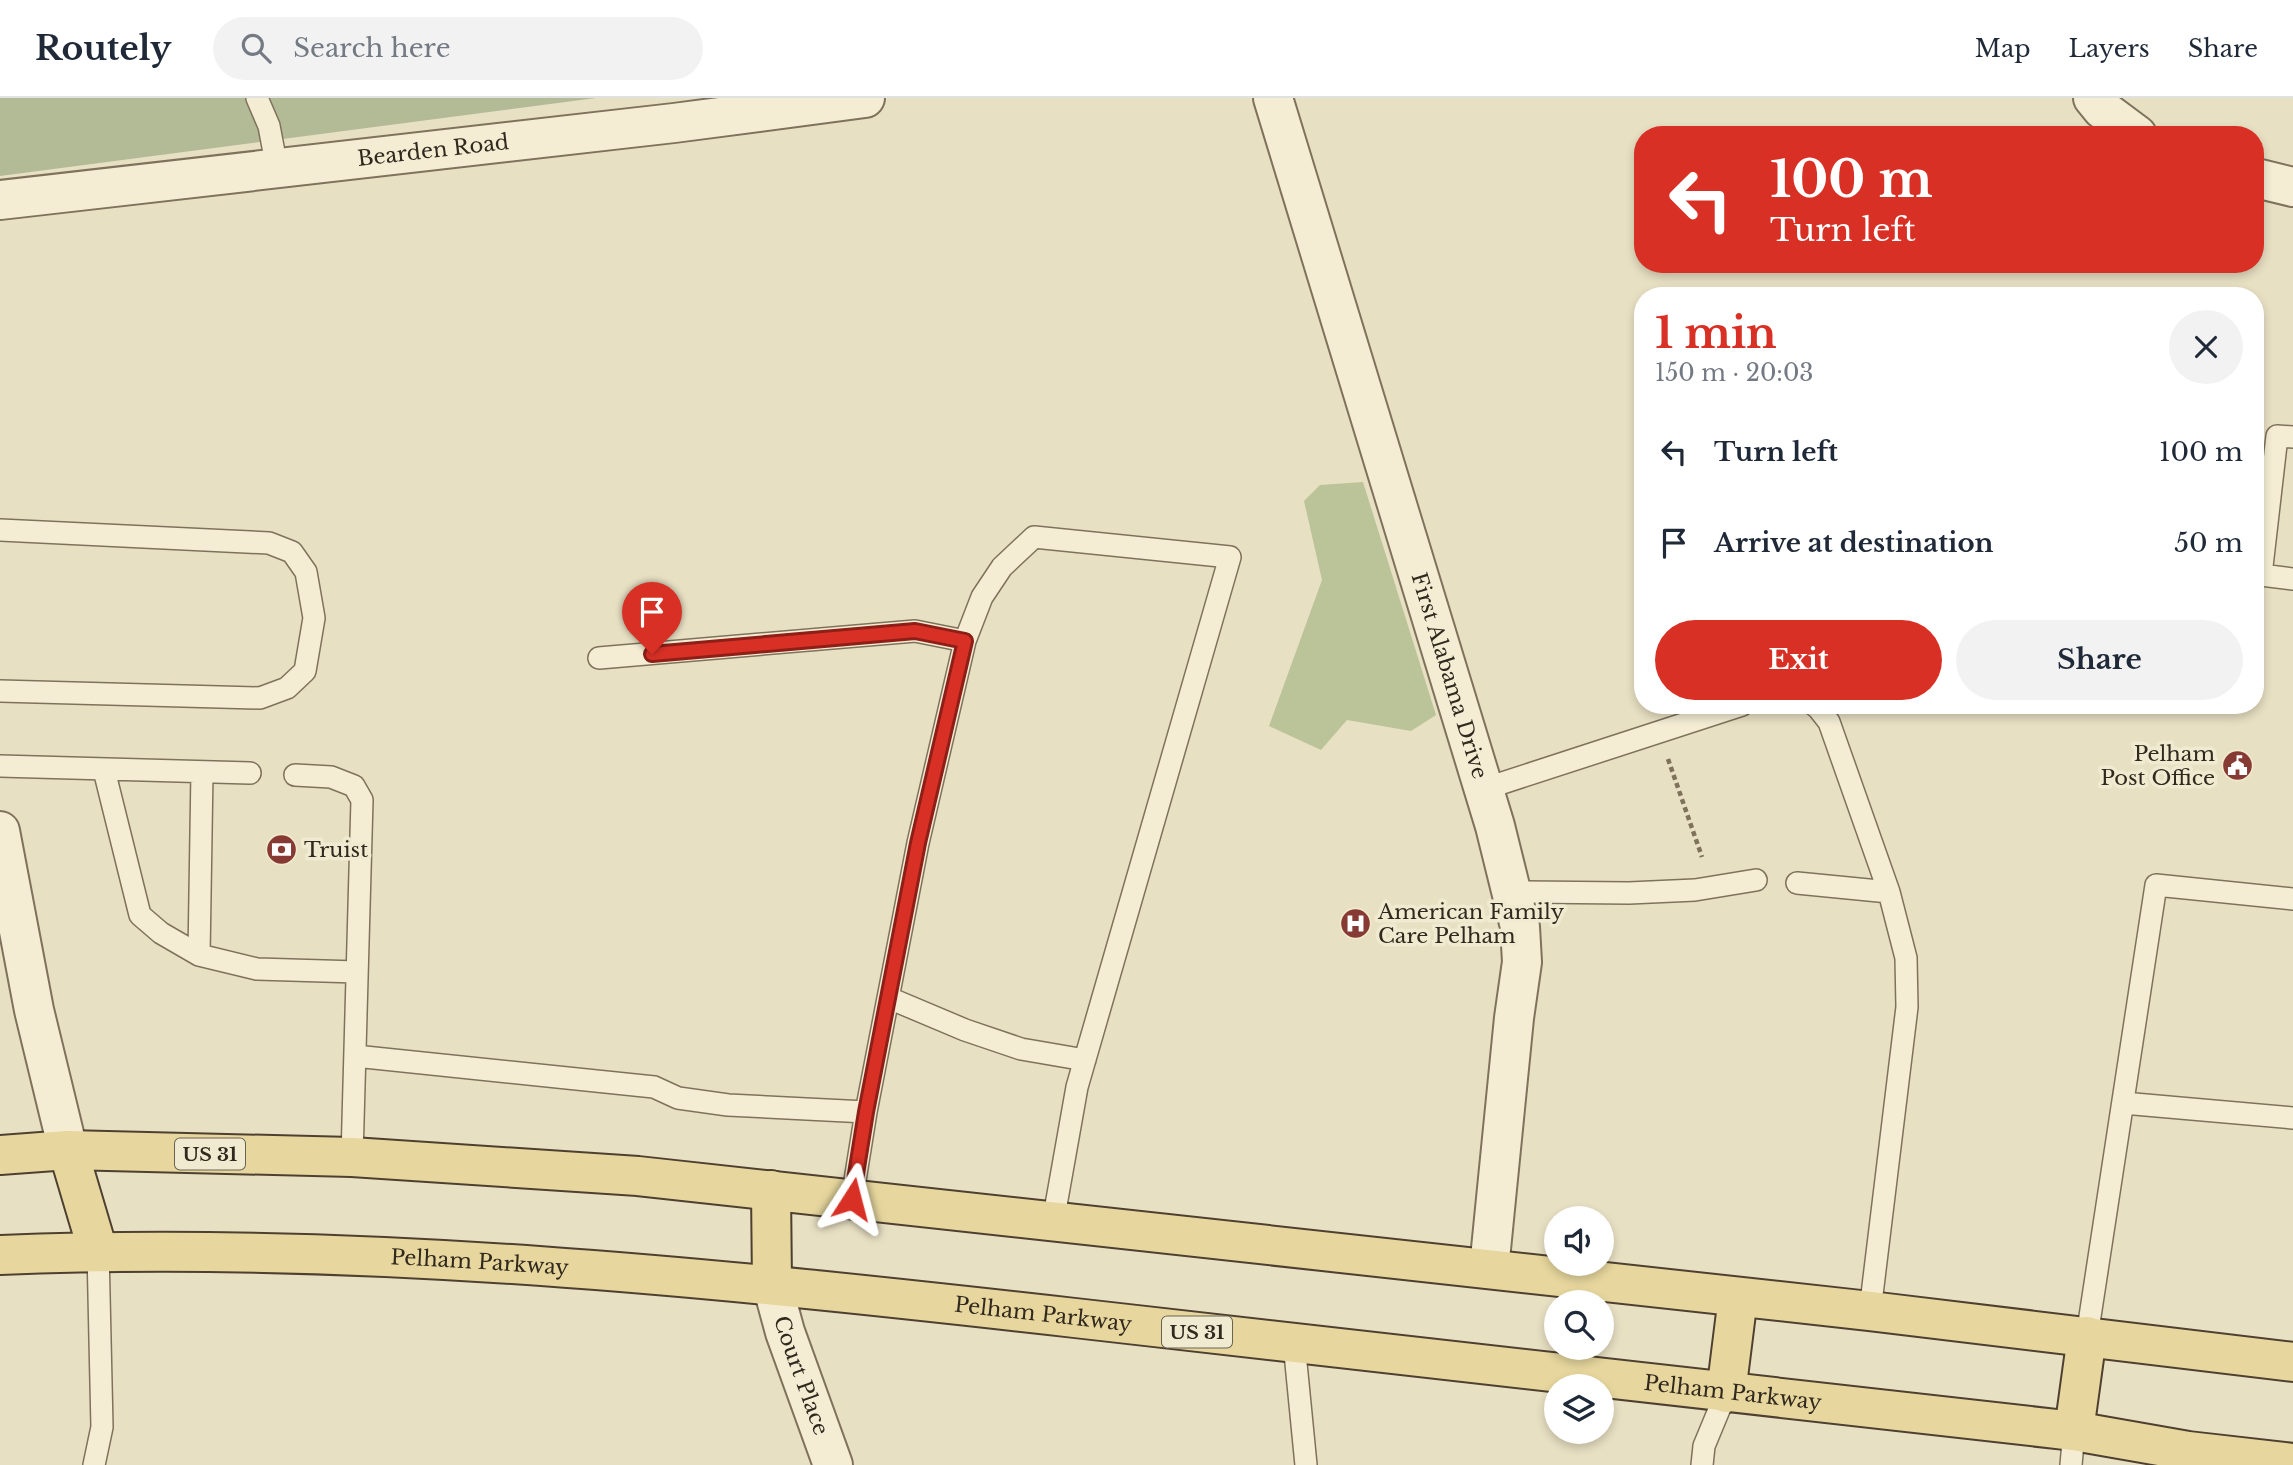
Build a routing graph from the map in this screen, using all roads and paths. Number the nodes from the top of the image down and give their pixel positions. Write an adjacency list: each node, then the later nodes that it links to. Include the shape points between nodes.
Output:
1 (257, 98): 6 (lane, via 269,126)
2 (865, 98): 6 (street, Bearden Road)
3 (1273, 98): 26 (street, First Alabama Drive)
4 (2093, 98): 5 (street)
5 (2125, 126)
6 (277, 168): 9 (street, Bearden Road)
7 (2264, 180): 8 (street)
8 (2293, 187)
9 (0, 200)
10 (2293, 437): 12 (lane, via 2277,436)
11 (0, 530): 17 (lane, via 269,543 292,552 306,572 314,618 305,671 287,688 260,698)
12 (2264, 549)
13 (2264, 575): 14 (lane)
14 (2293, 579)
15 (965, 641): 16 (lane, via 915,631); 36 (lane, via 918,843); 38 (lane, via 982,597 1002,567 1034,537 1230,557)
16 (599, 658)
17 (0, 691)
18 (1714, 714): 20 (lane)
19 (1822, 714): 32 (lane, via 1829,722)
20 (1659, 732): 26 (lane); 30 (path)
21 (0, 766): 22 (lane)
22 (104, 770): 23 (lane); 34 (lane, via 140,915)
23 (202, 772): 24 (lane); 34 (lane)
24 (250, 773)
25 (296, 775): 35 (lane, via 331,777 354,786 362,800)
26 (1484, 789): 31 (street, First Alabama Drive)
27 (0, 831): 42 (street, via 34,1010)
28 (1756, 880): 30 (lane)
29 (1797, 883): 32 (lane)
30 (1712, 887): 31 (lane, via 1617,894)
31 (1512, 892): 50 (street, First Alabama Drive, via 1522,962)
32 (1889, 892): 53 (lane, via 1906,958 1907,1006)
33 (2293, 899): 39 (lane, via 2156,885)
34 (198, 955): 35 (lane, via 257,969)
35 (357, 972): 37 (lane)
36 (889, 998): 38 (lane, via 1021,1049); 40 (lane)
37 (355, 1056): 40 (lane, via 654,1087 678,1098 728,1105); 44 (lane)
38 (1085, 1060): 47 (lane)
39 (2123, 1103): 41 (lane); 54 (lane)
40 (866, 1112): 46 (lane)
41 (2293, 1118)
42 (68, 1150): 43 (main road, US 31); 44 (main road, US 31); 48 (main road)
43 (0, 1155)
44 (352, 1157): 45 (main road, US 31)
45 (771, 1190): 46 (main road, US 31); 51 (main road)
46 (852, 1199): 47 (main road, US 31)
47 (1053, 1222): 50 (main road, US 31)
48 (98, 1251): 49 (main road, Pelham Parkway / US 31); 51 (main road, Pelham Parkway / US 31, via 369,1256); 61 (lane, via 102,1427)
49 (0, 1255)
50 (1489, 1269): 52 (main road, US 31)
51 (772, 1284): 55 (main road, Pelham Parkway / US 31); 62 (street, Court Place)
52 (1738, 1297): 53 (main road, US 31); 57 (main road)
53 (1870, 1311): 54 (main road, US 31)
54 (2087, 1336): 56 (main road, US 31); 58 (main road)
55 (1294, 1343): 57 (main road, Pelham Parkway / US 31); 63 (lane)
56 (2293, 1362)
57 (1726, 1393): 58 (main road, Pelham Parkway / US 31); 64 (lane, via 1704,1446)
58 (2072, 1448): 59 (main road, Pelham Parkway / US 31)
59 (2191, 1458): 60 (main road, Pelham Parkway / US 31)
60 (2293, 1462)
61 (94, 1465)
62 (833, 1465)
63 (1306, 1465)
64 (1702, 1465)

